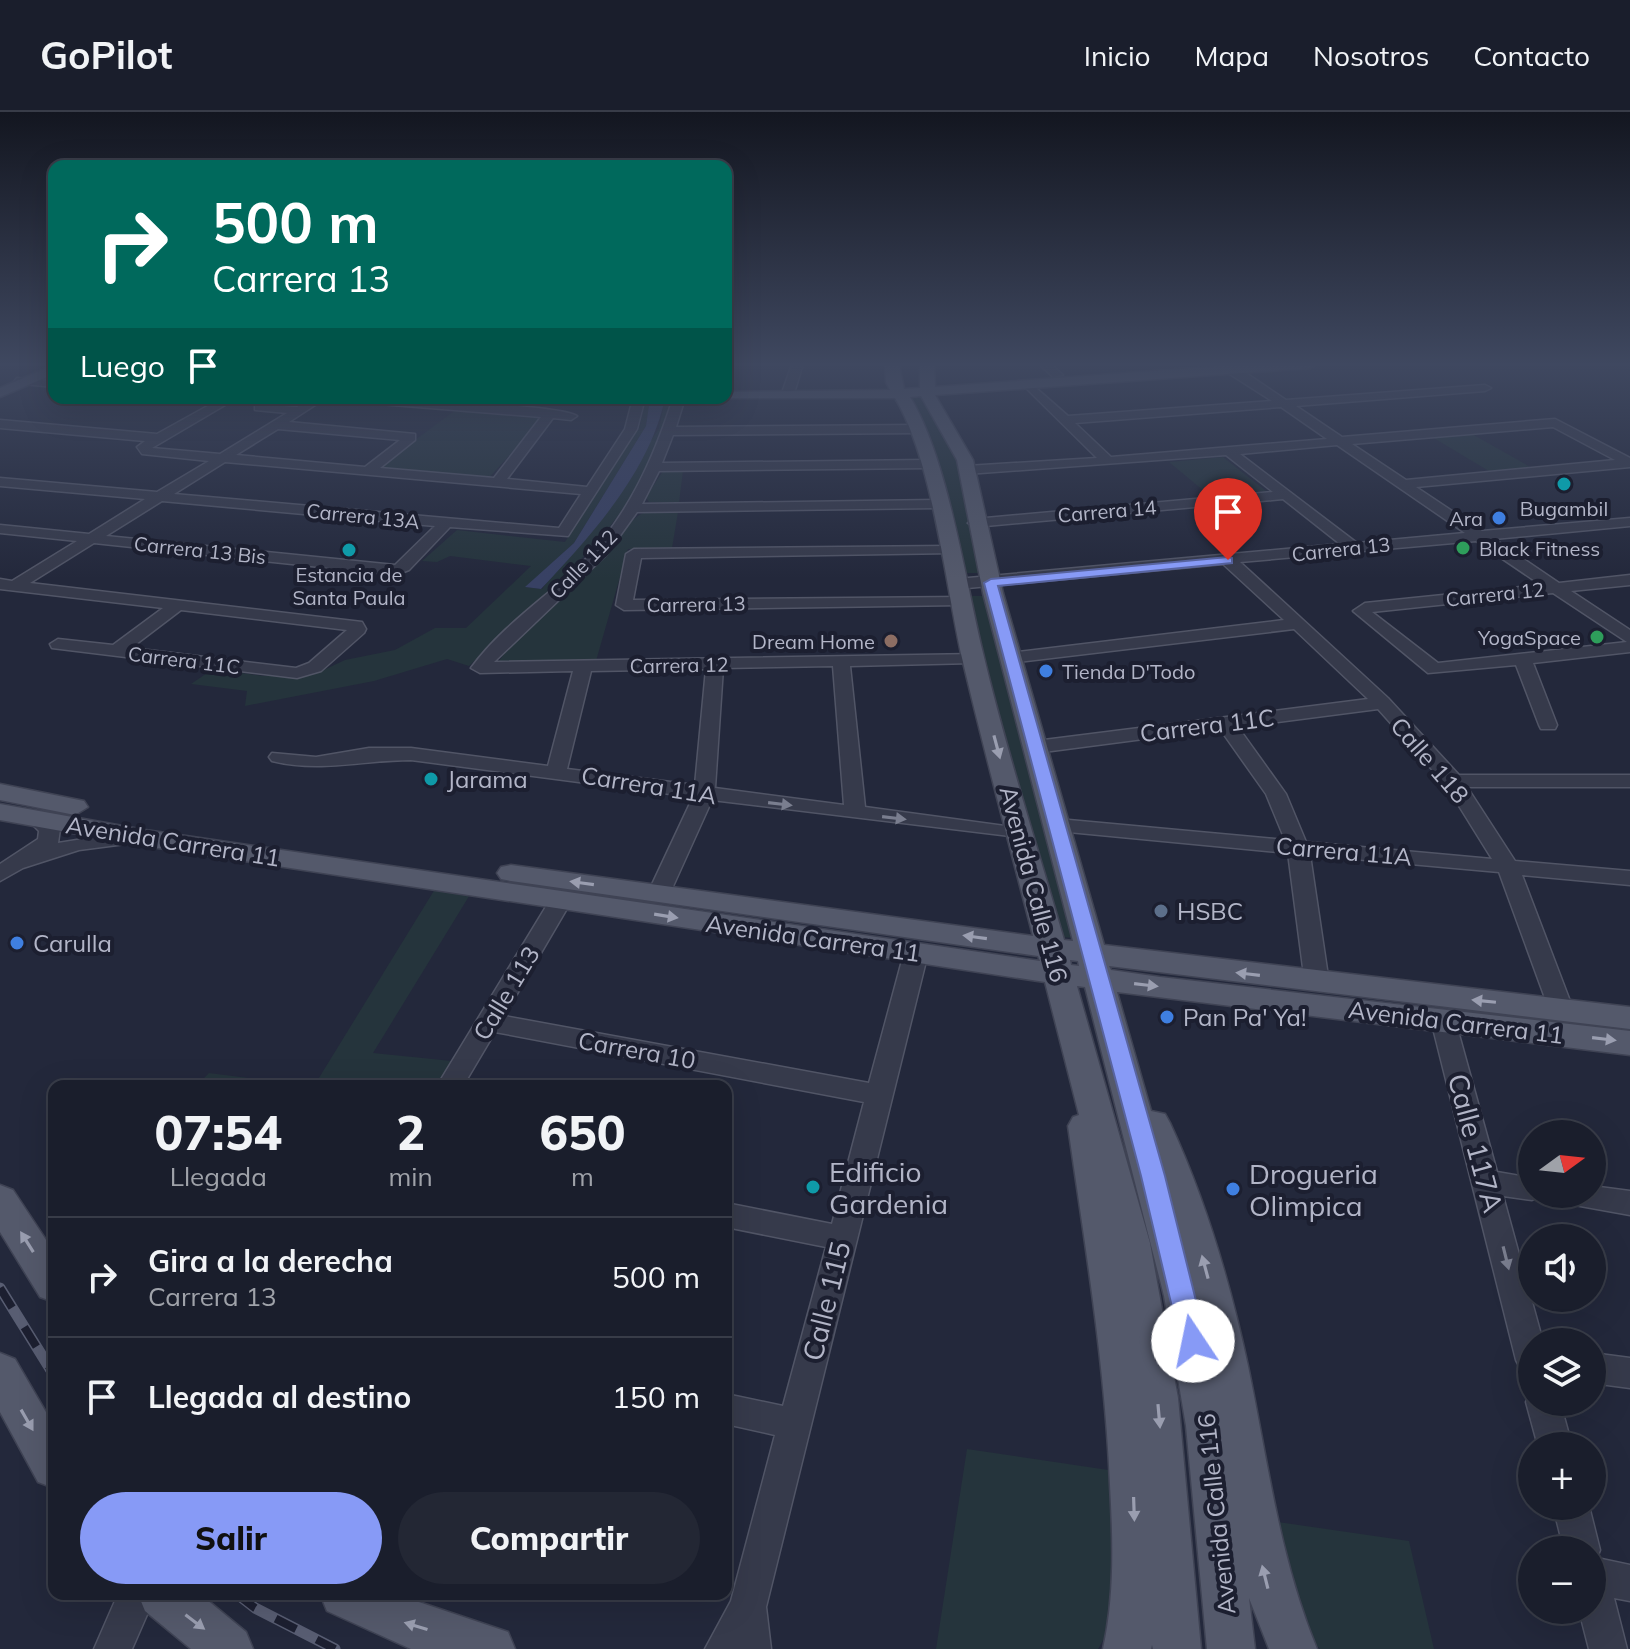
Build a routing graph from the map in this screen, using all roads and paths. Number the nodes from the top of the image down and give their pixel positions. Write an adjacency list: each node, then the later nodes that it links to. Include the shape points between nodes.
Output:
1 (132, 436): 14 (street)
2 (162, 436): 14 (street)
3 (259, 436): 17 (street)
4 (397, 436): 23 (street, via 411,437)
5 (534, 436): 25 (street)
6 (627, 436): 27 (street, Calle 112)
7 (667, 436): 21 (street, Calle 112)
8 (921, 436): 20 (main road, Avenida Calle 116)
9 (950, 436): 22 (main road, Avenida Calle 116)
10 (1082, 436): 18 (street)
11 (1334, 436): 15 (street)
12 (1404, 436): 15 (street)
13 (1579, 436): 19 (street)
14 (158, 438): 17 (street, via 143,447)
15 (1342, 441): 16 (street); 26 (street)
16 (1229, 451): 18 (street); 28 (street)
17 (224, 458): 23 (street); 29 (street)
18 (1108, 461): 22 (street)
19 (1630, 463): 26 (street)
20 (929, 464): 21 (street); 30 (main road, Avenida Calle 116)
21 (654, 467): 31 (street, Calle 112)
22 (967, 470): 33 (main road, Avenida Calle 116)
23 (368, 471): 25 (street)
24 (2, 480): 29 (street, Carrera 13A)
25 (497, 484): 27 (street)
26 (1406, 484): 37 (street)
27 (590, 491): 36 (street, Calle 112, via 566,531)
28 (1286, 495): 33 (street, Carrera 14); 39 (street)
29 (166, 496): 34 (street, Carrera 13A); 38 (street)
30 (938, 504): 31 (street); 40 (main road, Avenida Calle 116)
31 (632, 508): 59 (street, Calle 112, via 599,553 503,640)
32 (1630, 522): 37 (street, Carrera 13)
33 (975, 523): 43 (main road, Avenida Calle 116)
34 (445, 524): 36 (street, Carrera 13A); 38 (street, Carrera 13 Bis, via 399,570)
35 (0, 529): 38 (street, Carrera 13 Bis)
36 (555, 534)
37 (1484, 536): 39 (street, Carrera 13); 45 (street)
38 (92, 538): 44 (street)
39 (1354, 548): 41 (street, Carrera 13)
40 (949, 550): 46 (main road, Avenida Calle 116); 46 (street, Carrera 13, via 634,554 624,605)
41 (1228, 560): 43 (street, Carrera 13); 49 (street, Calle 118)
42 (1630, 580): 45 (street, Carrera 12)
43 (991, 583): 46 (street, Carrera 13); 54 (main road, Avenida Calle 116)
44 (8, 584): 47 (street); 48 (street)
45 (1560, 588): 50 (street); 55 (street, Carrera 12, via 1361,611 1434,669)
46 (958, 592): 53 (main road, Avenida Calle 116)
47 (0, 595)
48 (179, 604): 52 (street); 52 (street, Carrera 11C, via 357,628 310,670 292,673)
49 (1295, 624): 54 (street); 60 (street, Calle 118)
50 (1629, 638): 55 (street)
51 (58, 644): 52 (street, Carrera 11C)
52 (116, 651)
53 (973, 658): 56 (street, Carrera 12); 75 (main road, Avenida Calle 116, one-way to 75)
54 (1010, 658): 63 (main road, Avenida Calle 116)
55 (1523, 660): 62 (street)
56 (841, 662): 57 (street, Carrera 12); 71 (street)
57 (715, 665): 58 (street, Carrera 12); 68 (street)
58 (583, 667): 59 (street, Carrera 12); 65 (street)
59 (480, 668)
60 (1379, 703): 61 (street, Carrera 11C); 66 (street, Calle 118)
61 (1225, 723): 63 (street, Carrera 11C); 77 (street, via 1276,793)
62 (1548, 725)
63 (1036, 747): 73 (main road, Avenida Calle 116)
64 (279, 757): 65 (street, Carrera 11A, via 316,763 411,754)
65 (557, 771): 68 (street, Carrera 11A)
66 (1453, 781): 67 (street); 79 (street, Calle 118)
67 (1630, 781)
68 (704, 794): 71 (street, Carrera 11A, one-way to 71); 82 (street)
69 (0, 795): 74 (main road); 74 (main road, Avenida Carrera 11, via 85,815)
70 (0, 812): 72 (main road, Avenida Carrera 11)
71 (855, 813): 75 (street, Carrera 11A, one-way to 75)
72 (34, 819): 76 (main road, Avenida Carrera 11); 78 (street, via 51,835)
73 (1058, 825): 77 (street, Carrera 11A); 86 (main road, Avenida Calle 116)
74 (194, 830): 82 (main road, Avenida Carrera 11, one-way to 74)
75 (1020, 834): 85 (main road, Avenida Calle 116)
76 (145, 838): 78 (street, via 94,840); 83 (main road, Avenida Carrera 11)
77 (1297, 847): 79 (street, Carrera 11A); 87 (street)
78 (22, 862): 80 (street)
79 (1508, 867): 81 (street, Carrera 11A); 88 (street, Calle 118)
80 (0, 874)
81 (1630, 878)
82 (659, 893): 85 (main road, Avenida Carrera 11, one-way to 82)
83 (561, 900): 84 (main road, Avenida Carrera 11, one-way to 84); 91 (street, Calle 113)
84 (916, 953): 85 (main road, Avenida Carrera 11); 95 (street, Calle 115)
85 (1055, 960): 86 (main road, Avenida Carrera 11); 92 (main road, Avenida Calle 116)
86 (1095, 966): 87 (main road, Avenida Carrera 11, one-way to 86); 90 (main road, Avenida Carrera 11, one-way to 90); 92 (main road, Avenida Calle 116)
87 (1317, 983): 88 (main road, Avenida Carrera 11, one-way to 87)
88 (1561, 1009): 89 (main road, Avenida Carrera 11)
89 (1630, 1018)
90 (1443, 1020): 93 (main road, Avenida Carrera 11, one-way to 93); 97 (street, Calle 117A)
91 (489, 1022): 94 (street, Calle 113); 95 (street, Carrera 10)
92 (1097, 1043): 96 (main road, Avenida Calle 116); 124 (main road, one-way to 124, via 1083,1117 1113,1289 1133,1473 1137,1586); 127 (main road, one-way to 92, via 1267,1587 1203,1260 1166,1153)
93 (1630, 1043)
94 (454, 1080)
95 (879, 1095): 103 (street, Calle 115)
96 (1134, 1175): 125 (main road, Avenida Calle 116, one-way to 125, via 1131,1243 1157,1398); 126 (main road, Avenida Calle 116, via 1198,1363)
97 (1486, 1182): 98 (street); 105 (street, Calle 117A, one-way to 105)
98 (1518, 1187)
99 (0, 1200): 104 (main road, one-way to 99)
100 (1606, 1200): 101 (street)
101 (1630, 1203)
102 (732, 1216): 103 (street)
103 (843, 1238): 110 (street, Calle 115)
104 (48, 1276)
105 (1524, 1328)
106 (1606, 1370): 108 (street)
107 (0, 1372): 111 (main road, one-way to 111)
108 (1630, 1373)
109 (732, 1410): 110 (street)
110 (795, 1424): 117 (street, Calle 115)
111 (48, 1456)
112 (1606, 1579): 113 (street)
113 (1630, 1583)
114 (134, 1600): 119 (street)
115 (169, 1600): 120 (main road, one-way to 120)
116 (356, 1600): 121 (main road, one-way to 116, via 401,1622)
117 (749, 1603): 122 (street, Calle 115); 123 (street, Calle 115)
118 (1602, 1624): 128 (street)
119 (113, 1649)
120 (229, 1649)
121 (491, 1649)
122 (724, 1649)
123 (752, 1649)
124 (1127, 1649)
125 (1177, 1649)
126 (1231, 1649)
127 (1293, 1649)
128 (1608, 1649)

